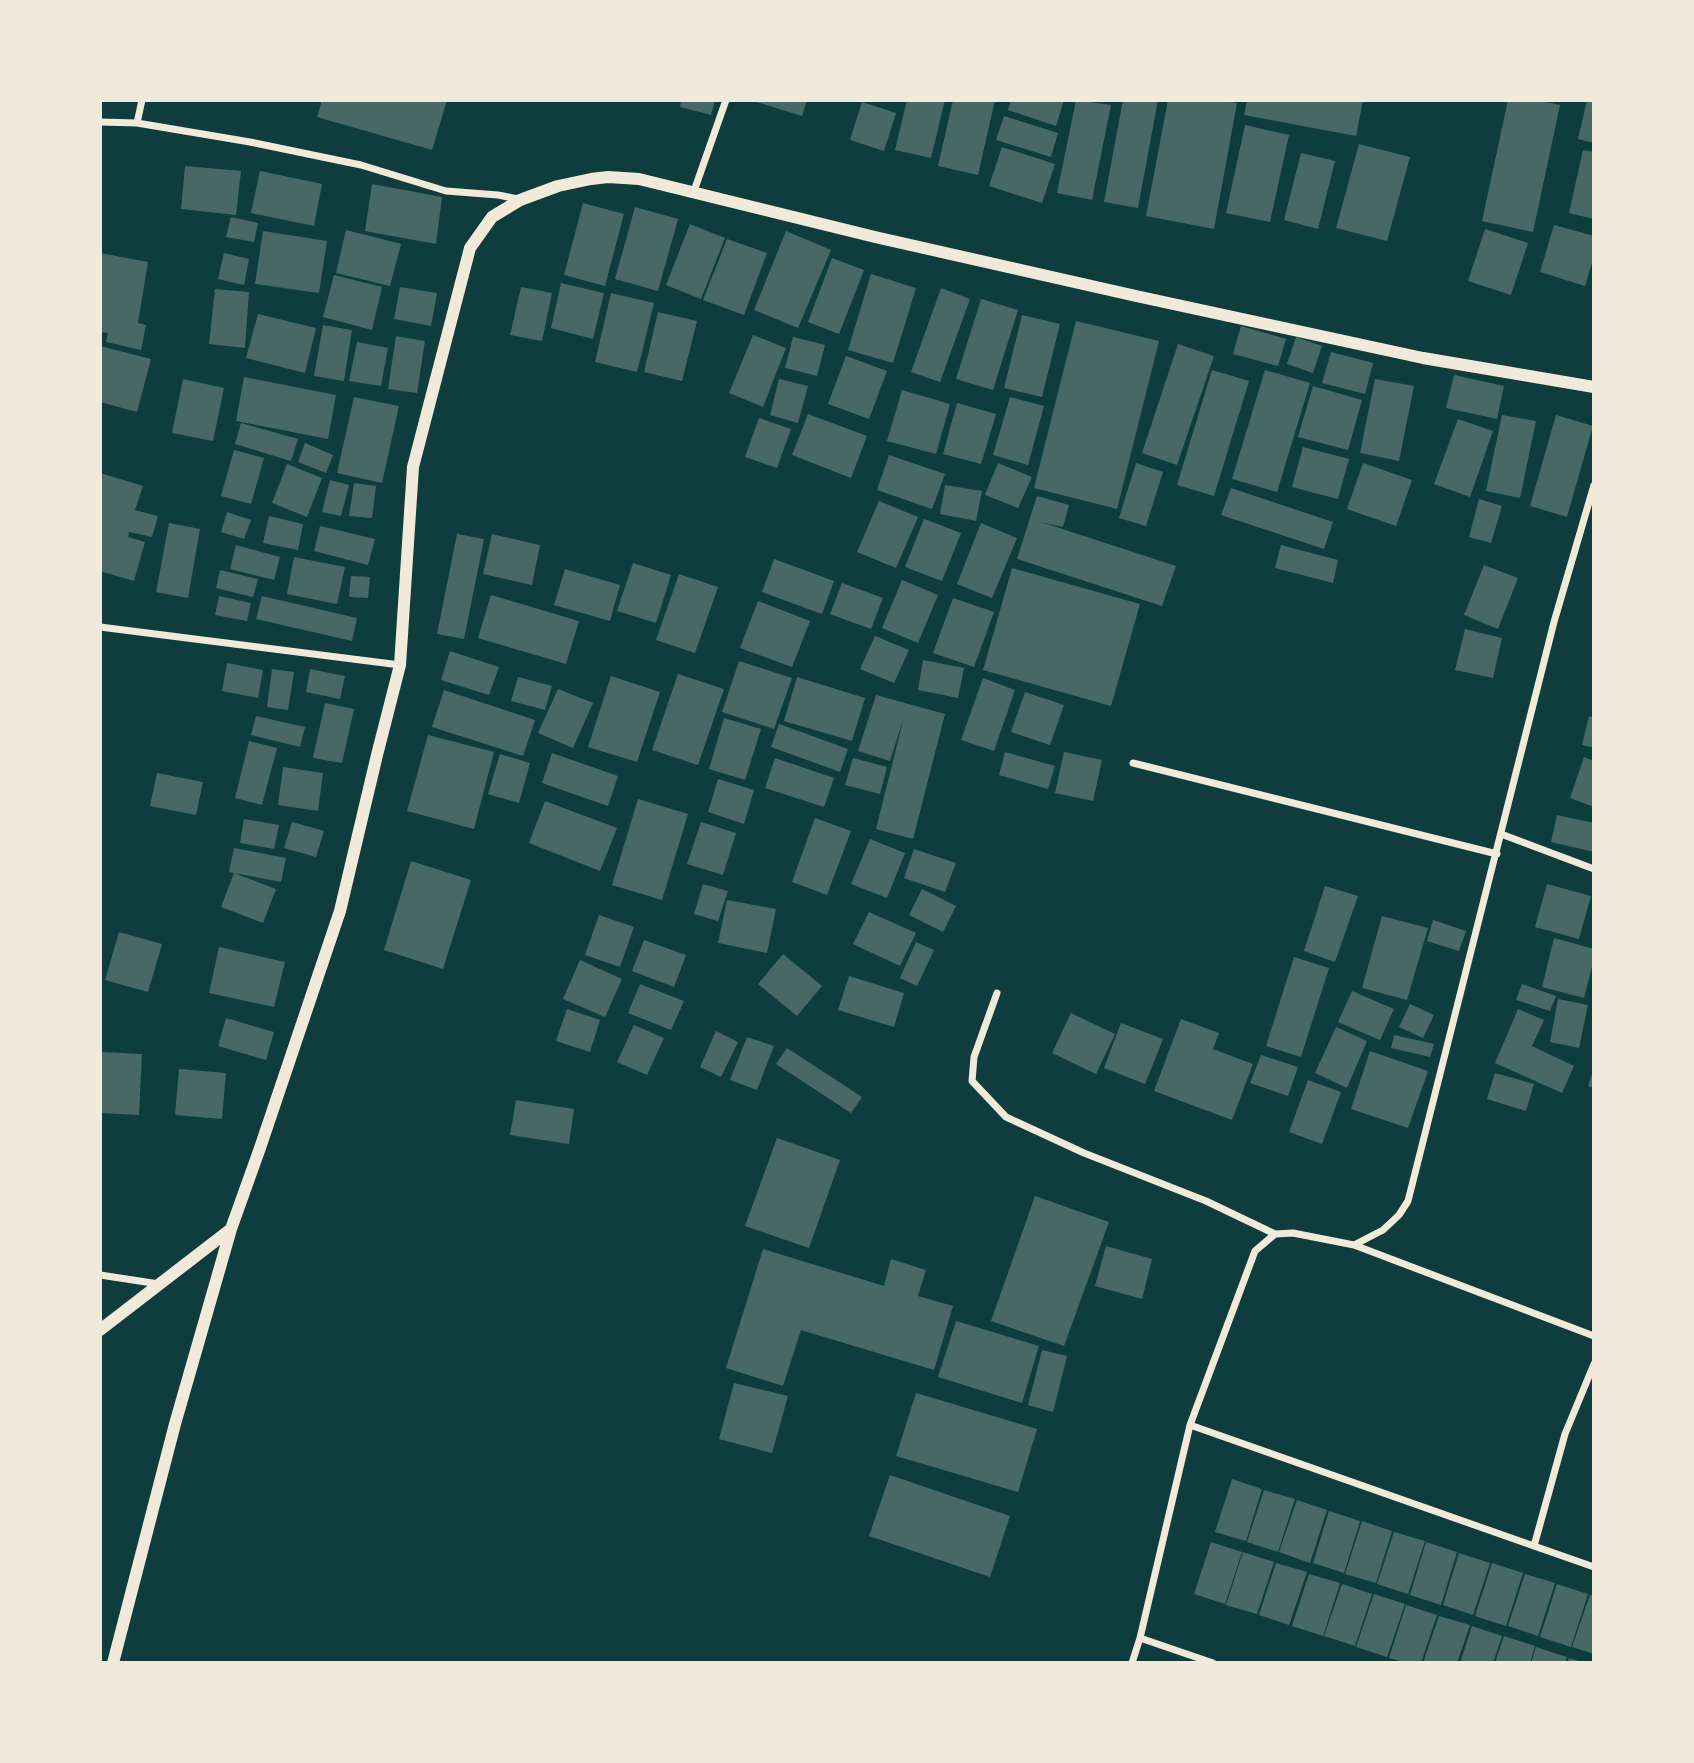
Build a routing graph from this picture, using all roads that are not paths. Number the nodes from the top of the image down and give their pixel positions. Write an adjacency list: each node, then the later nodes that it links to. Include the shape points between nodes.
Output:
1 (142, 100): 4 (street)
2 (726, 100): 5 (street)
3 (100, 122): 4 (street)
4 (137, 123): 6 (street, via 361,165 446,191)
5 (694, 191): 6 (street, via 608,177 558,186); 7 (street, via 1149,299 1423,358)
6 (520, 200): 10 (street, via 492,217 470,248 413,467)
7 (1594, 387)
8 (1594, 485): 12 (street)
9 (100, 627): 10 (street)
10 (401, 665): 16 (street, via 340,911)
11 (1133, 763): 13 (street)
12 (1501, 834): 13 (street); 14 (street)
13 (1497, 854): 18 (street, via 1408,1200 1383,1230)
14 (1594, 869)
15 (997, 993): 17 (street, via 974,1057 972,1081 1006,1117)
16 (231, 1229): 20 (street); 28 (street)
17 (1275, 1234): 18 (street); 24 (street, via 1255,1251)
18 (1354, 1245): 22 (street)
19 (100, 1275): 20 (street)
20 (160, 1284): 21 (street)
21 (100, 1330)
22 (1594, 1336)
23 (1594, 1364): 25 (street, via 1565,1434)
24 (1190, 1424): 25 (street); 27 (street)
25 (1534, 1546): 26 (street)
26 (1594, 1567)
27 (1140, 1638): 29 (street); 30 (street)
28 (113, 1663)
29 (1132, 1663)
30 (1213, 1663)

